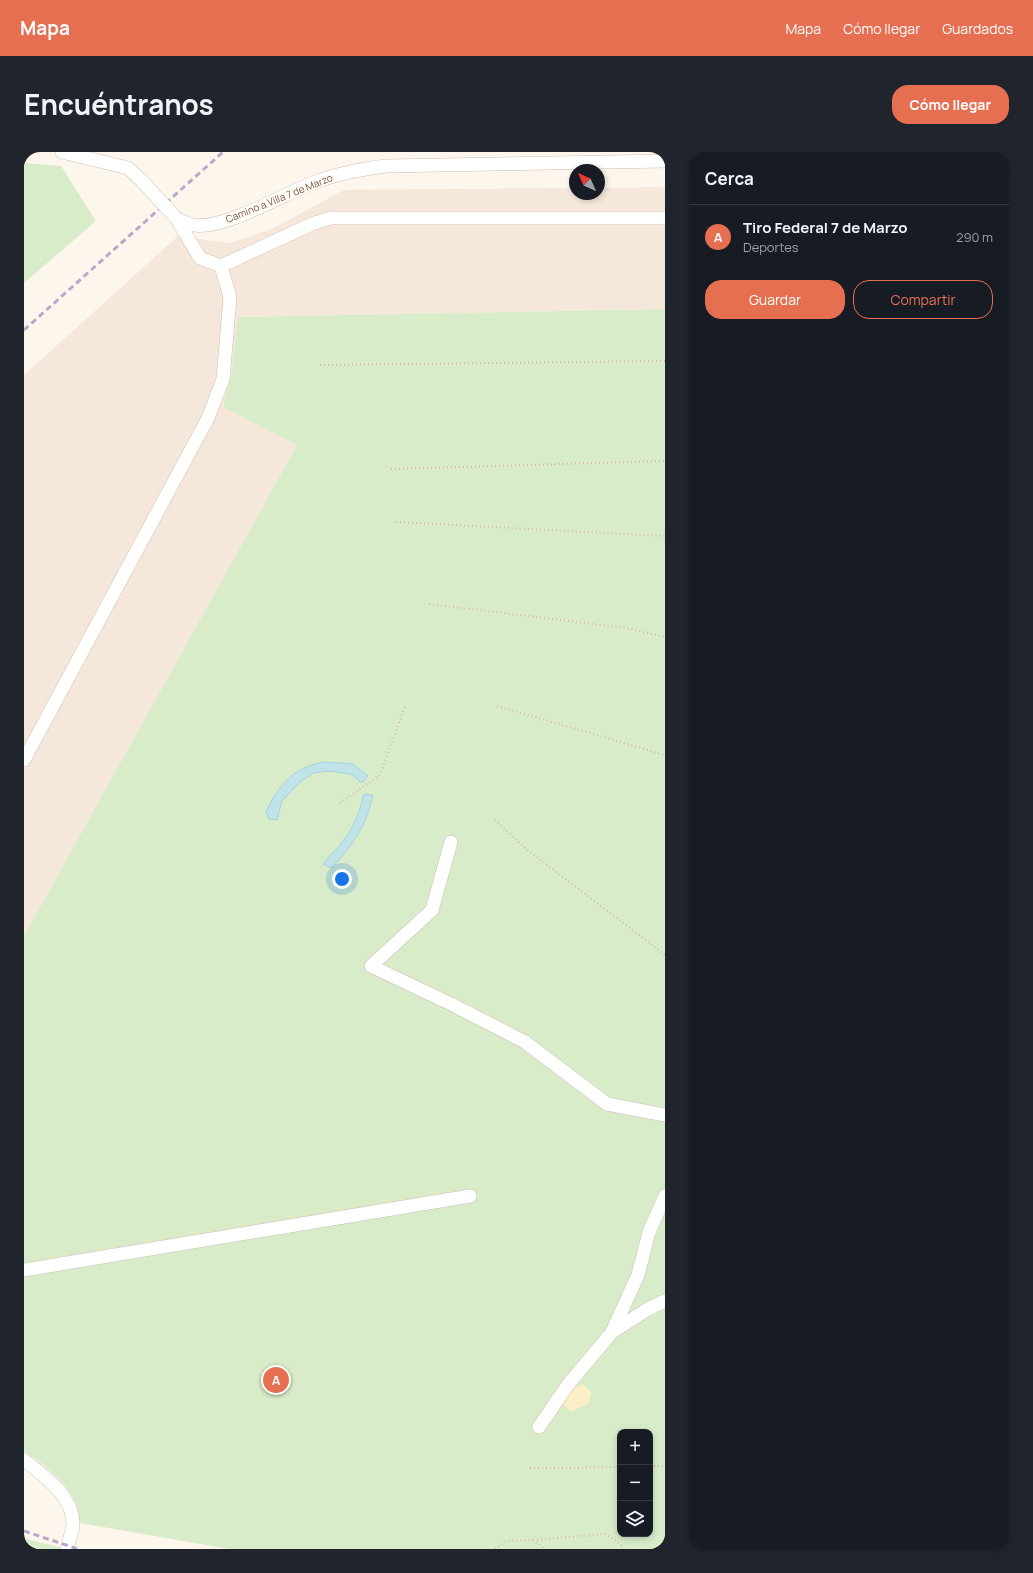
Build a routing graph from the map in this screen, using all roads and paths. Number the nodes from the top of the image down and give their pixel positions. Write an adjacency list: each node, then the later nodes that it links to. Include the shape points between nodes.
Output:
1 (62, 152): 3 (street, Camino a Villa 7 de Marzo, bridge, via 128,168)
2 (665, 161): 3 (street, Camino a Villa 7 de Marzo, via 386,166 347,172 316,182 244,214 209,226 192,225)
3 (176, 218): 5 (street, via 200,258)
4 (665, 218): 5 (street, via 330,218)
5 (221, 266): 17 (street, via 230,297 223,379 217,397)
6 (665, 361): 7 (path)
7 (320, 365)
8 (665, 461): 9 (path)
9 (390, 469)
10 (396, 522): 11 (path)
11 (665, 536)
12 (429, 604): 13 (path, via 626,628)
13 (665, 637)
14 (405, 706): 18 (path, via 380,775)
15 (497, 706): 16 (path)
16 (665, 755)
17 (24, 760)
18 (340, 803)
19 (495, 820): 21 (path, via 525,848)
20 (451, 842): 22 (street, via 432,910 371,966 525,1042 607,1104)
21 (665, 955)
22 (665, 1115)
23 (470, 1196): 25 (street)
24 (665, 1196): 27 (street, via 649,1232 638,1275)
25 (24, 1270)
26 (665, 1301): 27 (street)
27 (612, 1332): 28 (street)
28 (539, 1427)
29 (24, 1460): 35 (street, via 66,1497 73,1525)
30 (653, 1466): 31 (path)
31 (665, 1466)
32 (617, 1467): 33 (path)
33 (530, 1468)
34 (533, 1540): 36 (path, via 506,1541); 37 (path); 38 (path, via 606,1534)
35 (67, 1549)
36 (495, 1549)
37 (545, 1549)
38 (624, 1549)

